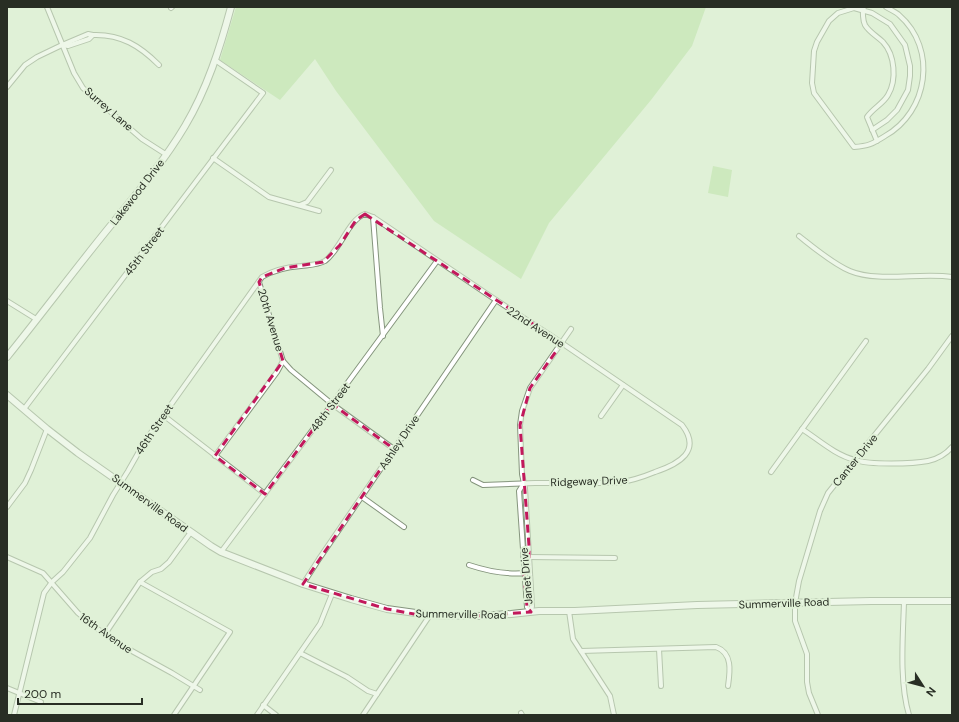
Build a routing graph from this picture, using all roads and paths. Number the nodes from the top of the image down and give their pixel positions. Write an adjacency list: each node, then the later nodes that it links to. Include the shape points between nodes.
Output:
1 (48, 7): 5 (street, Surrey Lane)
2 (231, 7): 6 (main road, Lakewood Drive)
3 (886, 7): 10 (street, via 899,15 916,38 922,56 924,76 920,95 907,119 895,131)
4 (863, 9): 9 (street, via 865,25 884,43 891,54 894,76 889,94 867,117); 9 (street, via 890,24 905,45 910,66 908,90 897,110); 10 (street, via 854,8 838,13 829,21 814,50 812,83 814,93 854,146 866,146)
5 (62, 45): 7 (street, via 75,44 93,35 117,36 131,43); 8 (street, via 25,65); 11 (street, Surrey Lane, via 83,88 142,139)
6 (215, 60): 11 (main road, Lakewood Drive, via 208,82 193,112); 12 (street, 45th Street, via 263,93)
7 (159, 65)
8 (7, 87)
9 (872, 130): 10 (street)
10 (877, 141)
11 (167, 155): 23 (main road, Lakewood Drive)
12 (213, 158): 14 (street, via 269,198); 34 (street, 45th Street)
13 (331, 170): 14 (street, via 307,202)
14 (299, 206): 15 (street)
15 (319, 211)
16 (374, 217): 18 (street, 22nd Avenue); 20 (street, 46th Street, via 365,214 360,216 340,245 323,262 271,272); 25 (street)
17 (799, 236): 19 (street, via 841,266 859,274)
18 (438, 261): 21 (street, 22nd Avenue); 25 (street, 48th Street)
19 (952, 277)
20 (259, 282): 30 (street, 20th Avenue); 35 (street, 46th Street)
21 (496, 300): 28 (street, 22nd Avenue); 41 (street, Ashley Drive)
22 (7, 301): 23 (street)
23 (36, 319): 29 (main road, Lakewood Drive)
24 (572, 329): 28 (street, Janet Drive)
25 (383, 336): 33 (street, 48th Street)
26 (952, 336): 43 (street, Canter Drive)
27 (866, 341): 38 (street)
28 (562, 343): 31 (street, 22nd Avenue); 47 (street, Janet Drive, via 530,388 522,411 520,440)
29 (7, 357)
30 (283, 361): 33 (street, 20th Avenue); 42 (street)
31 (623, 385): 36 (street); 39 (street, 22nd Avenue, via 682,425 688,433)
32 (7, 395): 34 (main road, Summerville Road)
33 (332, 404): 41 (street, 20th Avenue); 48 (street, 48th Street)
34 (24, 409): 37 (main road, Summerville Road)
35 (163, 415): 42 (street); 46 (street, 46th Street)
36 (601, 416)
37 (47, 429): 46 (main road, Summerville Road); 50 (street, via 31,470)
38 (802, 429): 43 (street); 44 (street)
39 (690, 443): 47 (street, Ridgeway Drive, via 687,453 681,460 636,479 617,483)
40 (952, 447): 43 (street, via 941,456 928,461)
41 (394, 449): 49 (street, Ashley Drive)
42 (215, 456): 48 (street)
43 (855, 461): 67 (street, Canter Drive, via 828,493 824,502)
44 (771, 472)
45 (473, 480): 47 (street, Ridgeway Drive, via 483,485)
46 (121, 483): 52 (main road, Summerville Road); 61 (street, 46th Street, via 90,538)
47 (524, 483): 55 (street, Janet Drive, via 519,491); 56 (street, Janet Drive)
48 (265, 494): 53 (street, 48th Street)
49 (362, 497): 51 (street); 63 (street, Ashley Drive)
50 (7, 507)
51 (404, 527)
52 (191, 532): 53 (main road, Summerville Road); 62 (street, via 170,562)
53 (221, 552): 63 (main road, Summerville Road)
54 (7, 557): 61 (street, 16th Avenue, via 43,573)
55 (524, 557): 56 (street); 60 (street, Janet Drive)
56 (529, 557): 57 (street); 59 (street, Janet Drive)
57 (615, 558)
58 (468, 565): 60 (street, via 492,571)
59 (530, 572): 60 (street); 69 (street, Janet Drive)
60 (524, 573): 69 (street, Janet Drive, via 527,607)
61 (52, 582): 71 (street, 16th Avenue, via 78,613); 80 (street, 46th Street, via 44,594)
62 (140, 582): 71 (street); 77 (street, via 230,632)
63 (303, 584): 64 (main road, Summerville Road)
64 (332, 594): 70 (main road, Summerville Road, via 387,609); 74 (street, via 320,624)
65 (952, 601): 66 (main road, Summerville Road)
66 (904, 602): 67 (main road, Summerville Road); 84 (street, via 903,663)
67 (794, 603): 68 (main road, Summerville Road); 91 (street, Canter Drive, via 795,621 807,654 809,693)
68 (569, 611): 69 (main road, Summerville Road); 73 (street, via 573,639)
69 (531, 612): 70 (main road, Summerville Road, via 480,616)
70 (430, 615): 81 (street)
71 (105, 634): 77 (street, 16th Avenue)
72 (659, 649): 73 (street); 75 (street); 76 (street, via 721,649 729,661)
73 (581, 651): 90 (street, via 610,696)
74 (300, 653): 81 (street); 83 (street)
75 (661, 686)
76 (728, 686)
77 (193, 687): 79 (street, 16th Avenue); 86 (street)
78 (7, 688): 80 (street)
79 (200, 690)
80 (20, 694): 82 (street); 85 (street, 46th Street)
81 (377, 694): 89 (street)
82 (41, 702)
83 (264, 706): 87 (street); 88 (street)
84 (908, 714)
85 (14, 715)
86 (174, 715)
87 (257, 715)
88 (276, 715)
89 (363, 715)
90 (614, 715)
91 (818, 715)

